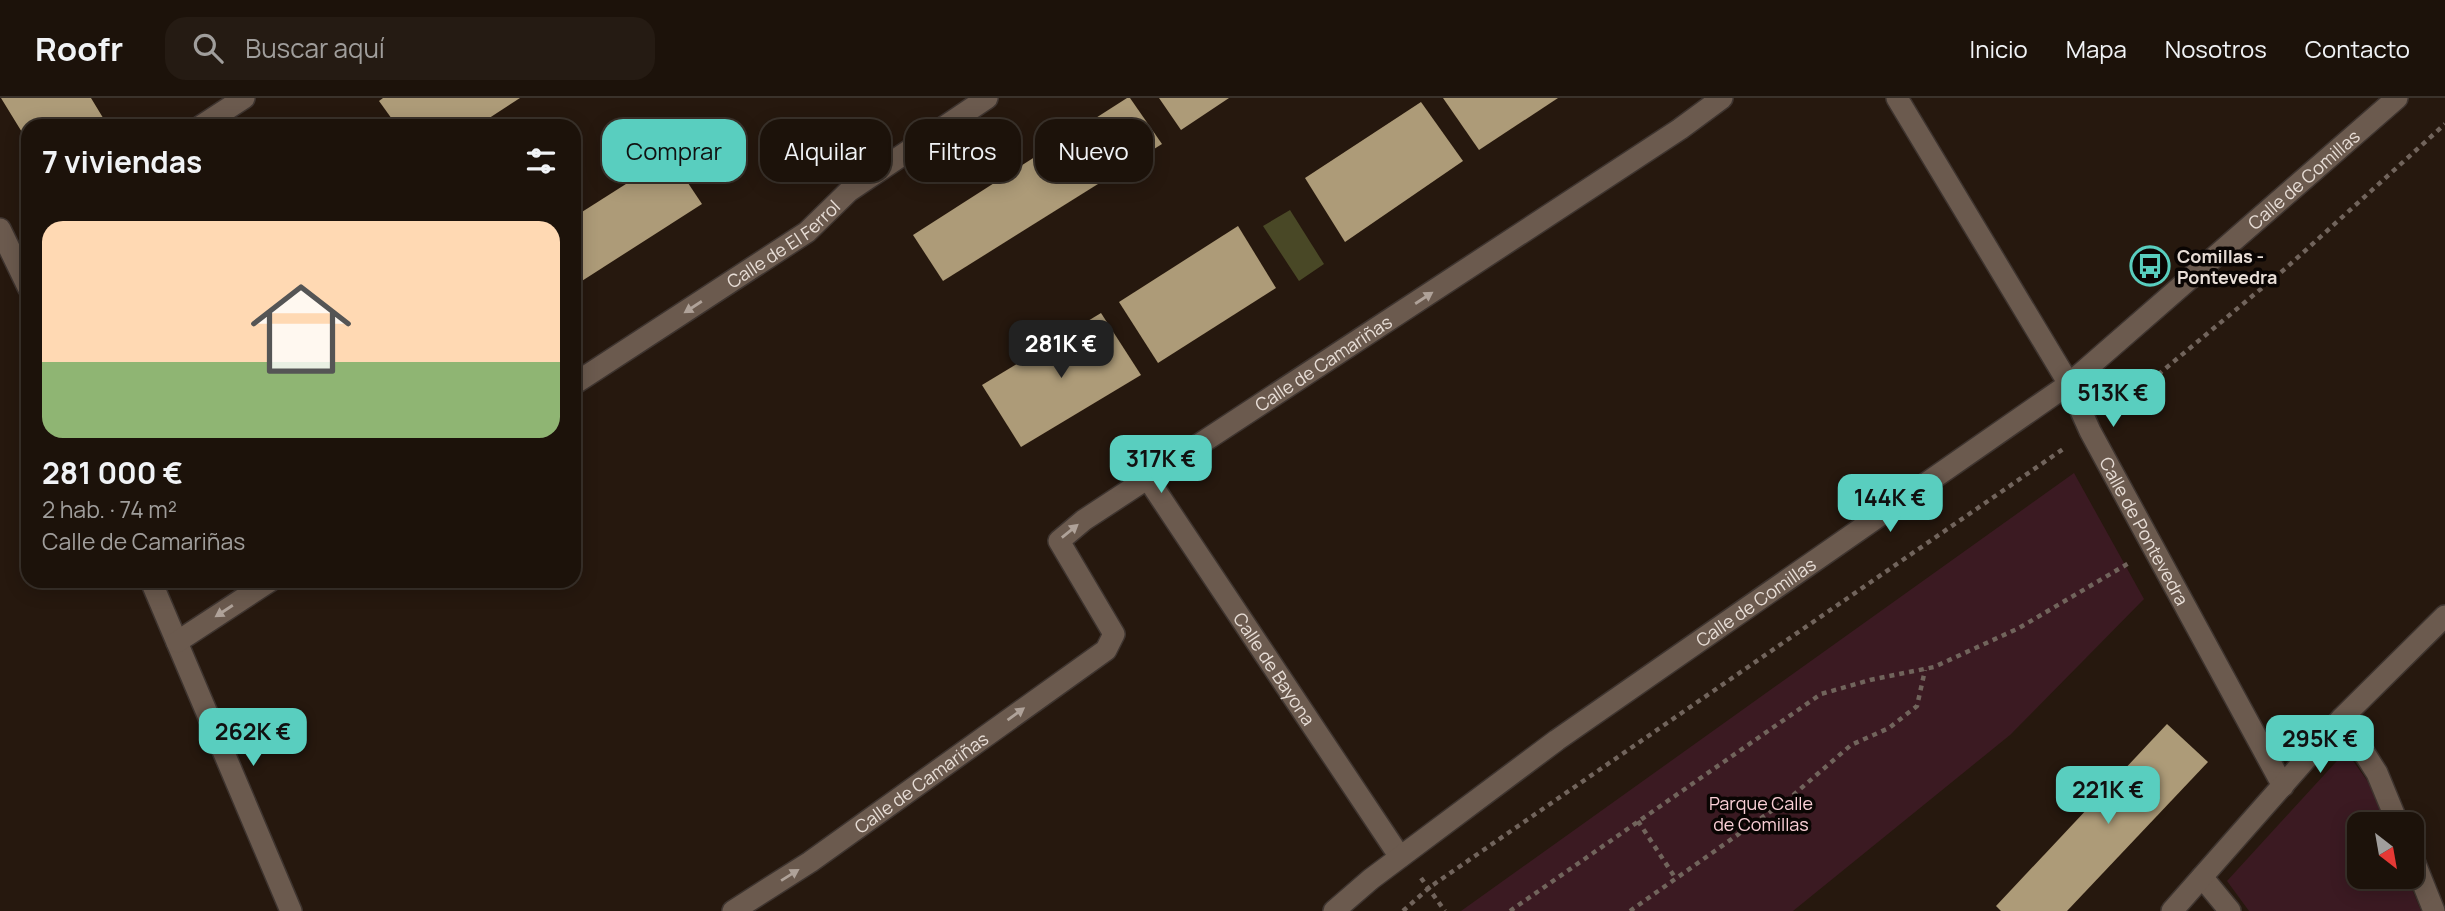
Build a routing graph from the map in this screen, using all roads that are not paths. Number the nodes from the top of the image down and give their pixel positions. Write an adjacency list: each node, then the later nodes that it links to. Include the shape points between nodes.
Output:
1 (244, 98): 6 (street)
2 (987, 98): 9 (street, Calle de El Ferrol, one-way to 9, via 849,191 807,232)
3 (1722, 98): 11 (street, Calle de Camariñas, one-way to 3)
4 (1897, 98): 10 (street, Calle de Pontevedra)
5 (2397, 98): 10 (street, Calle de Comillas)
6 (212, 119)
7 (0, 229): 8 (street)
8 (20, 243)
9 (581, 379)
10 (2069, 384): 17 (street, Calle de Pontevedra, via 2090,431); 19 (street, Calle de Comillas, via 1557,740)
11 (1148, 479): 19 (street, Calle de Bayona); 23 (street, Calle de Camariñas, one-way to 11, via 810,862 1105,650 1114,634 1059,541)
12 (154, 588): 15 (street)
13 (260, 588): 15 (street, one-way to 15)
14 (2445, 616): 16 (street)
15 (177, 642): 22 (street)
16 (2342, 718): 17 (street); 18 (street, via 2377,773)
17 (2283, 786): 20 (street)
18 (2393, 812)
19 (1400, 857): 24 (street, Calle de Comillas)
20 (2202, 877): 25 (street); 26 (street)
21 (2424, 886): 27 (street)
22 (291, 911)
23 (733, 911)
24 (1334, 911)
25 (2172, 911)
26 (2230, 911)
27 (2434, 911)

